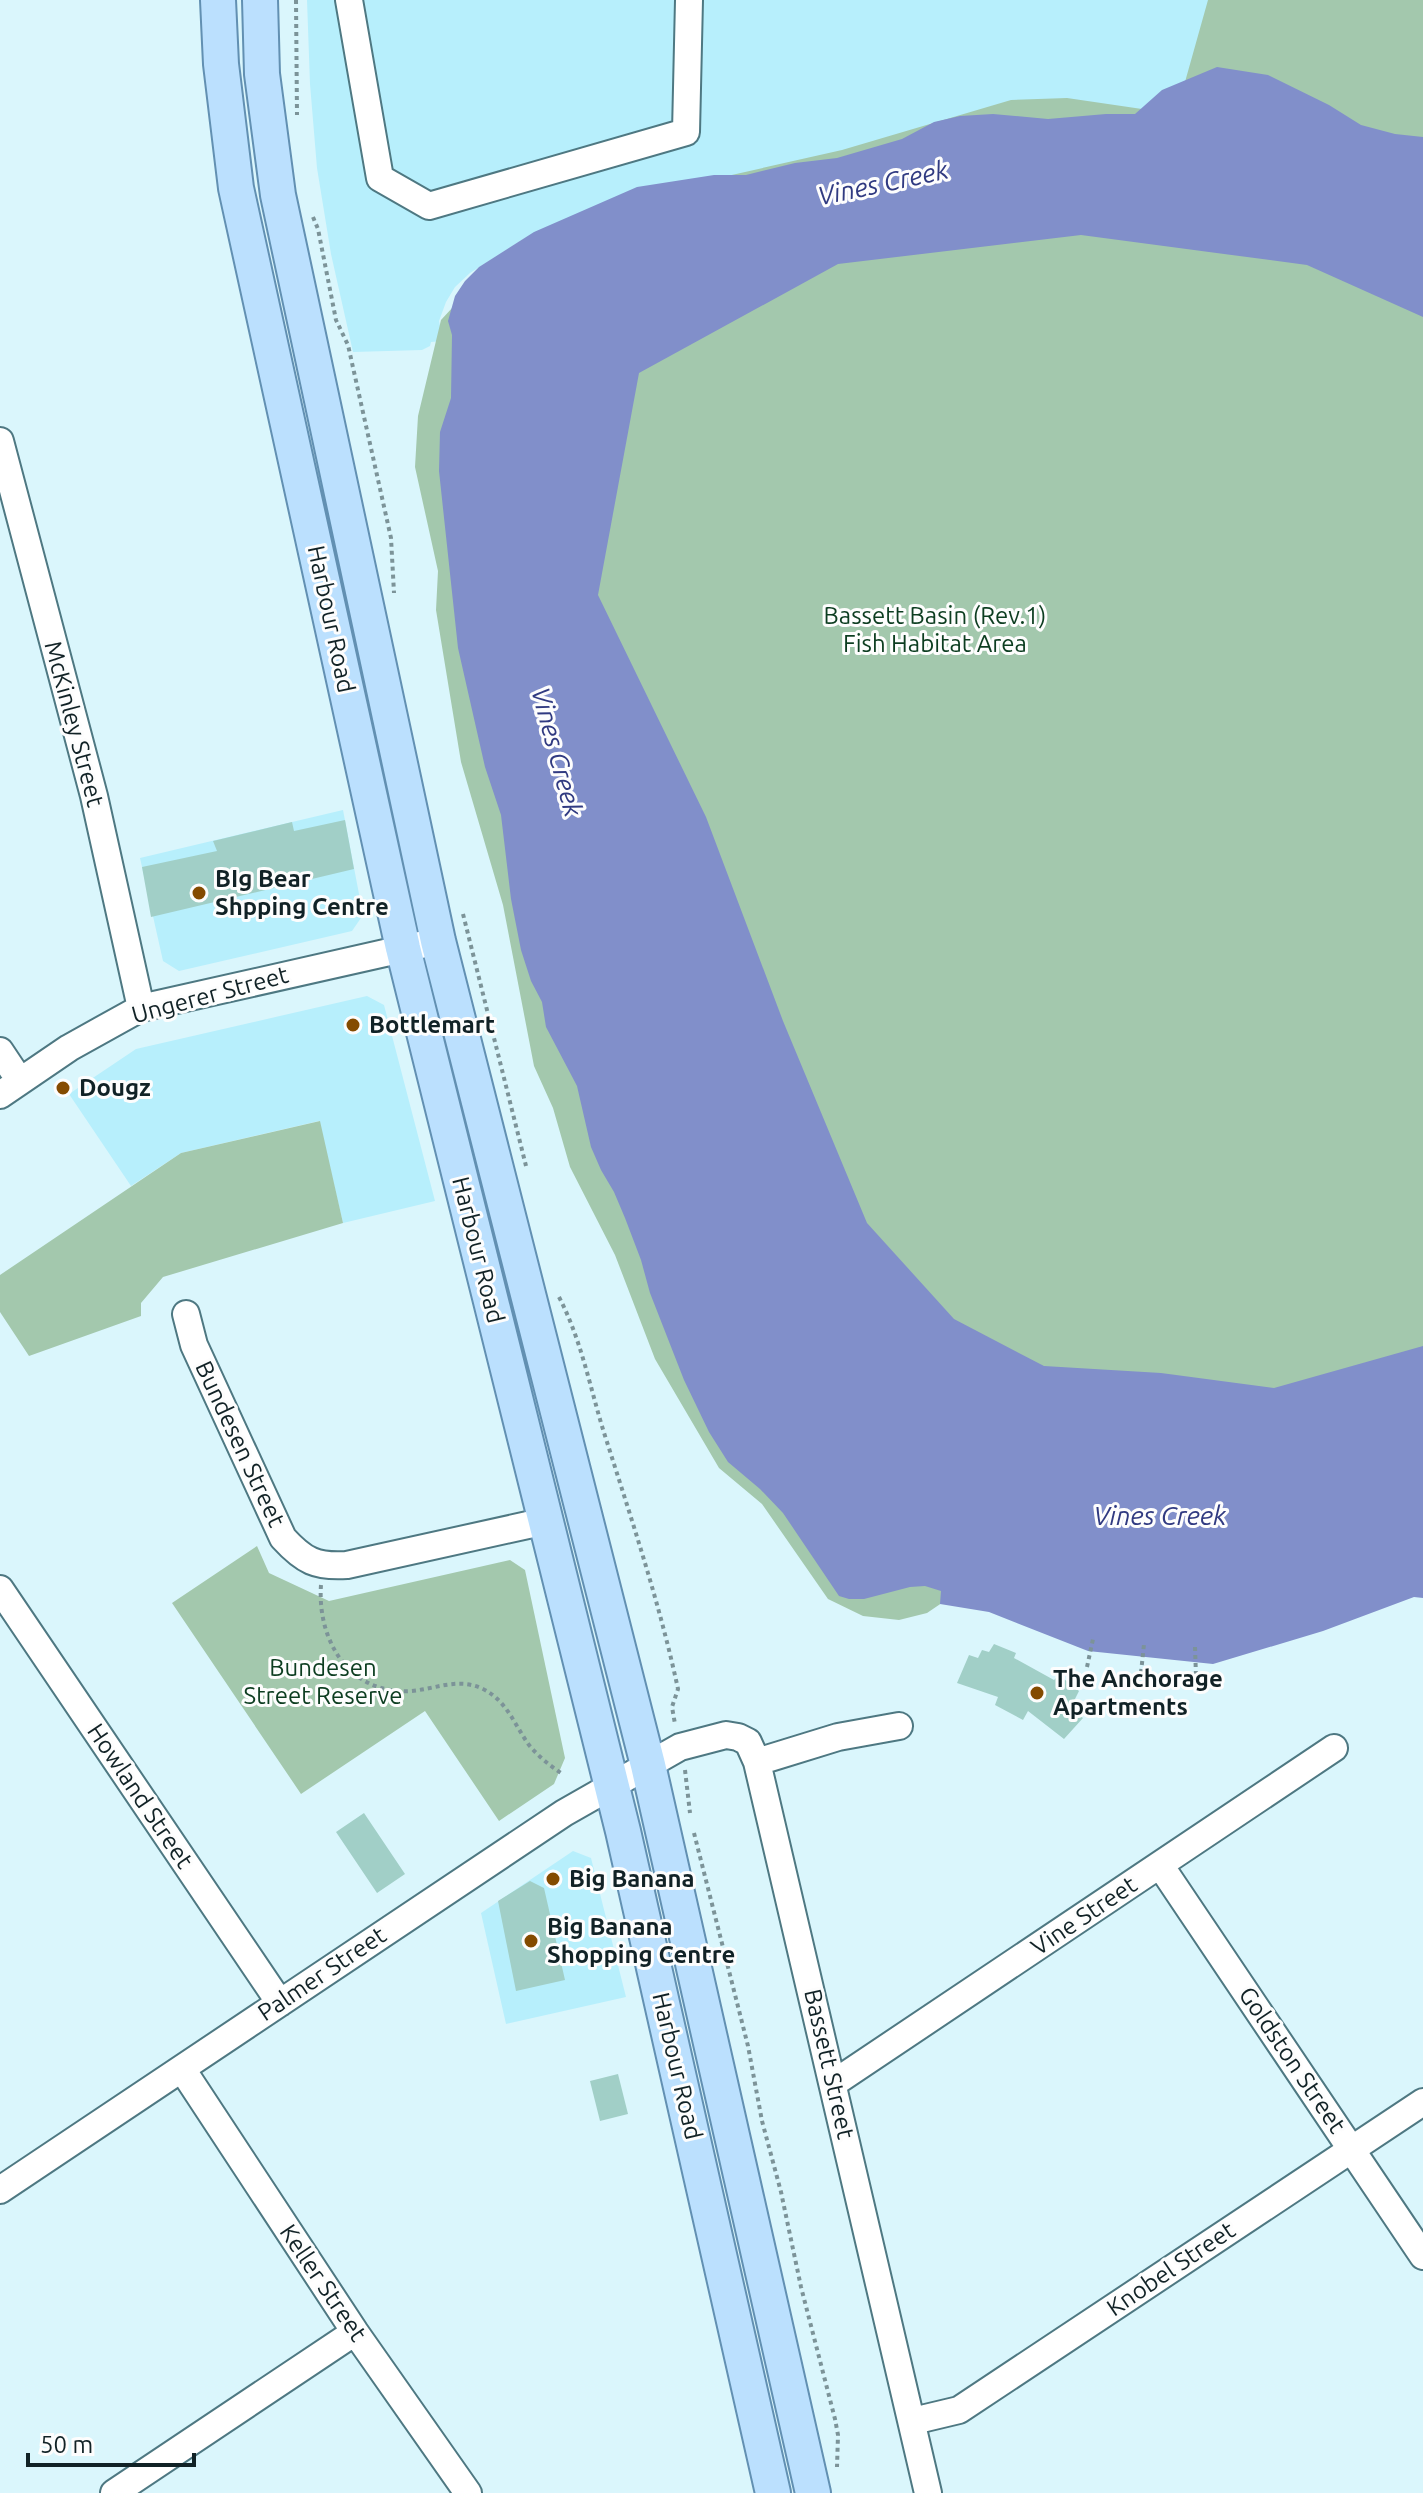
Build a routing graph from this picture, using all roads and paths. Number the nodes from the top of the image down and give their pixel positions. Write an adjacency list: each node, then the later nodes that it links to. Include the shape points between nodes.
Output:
1 (218, 0): 12 (main road, Harbour Road, via 236,188)
2 (260, 0): 11 (main road, Harbour Road, via 262,74 278,195)
3 (296, 0): 6 (path)
4 (349, 0): 5 (street, via 380,178 429,206 686,132)
5 (689, 0)
6 (297, 119)
7 (313, 216): 9 (path, via 391,538)
8 (0, 441): 13 (street, McKinley Street, via 94,796)
9 (394, 606)
10 (461, 905): 16 (path)
11 (438, 941): 12 (street, Ungerer Street); 32 (main road, Harbour Road)
12 (403, 948): 13 (street, Ungerer Street); 19 (main road, Harbour Road)
13 (141, 1008): 15 (street, Ungerer Street)
14 (0, 1051): 15 (street)
15 (10, 1088)
16 (528, 1174)
17 (559, 1297): 28 (path, via 572,1322 644,1556 678,1689 672,1707)
18 (186, 1314): 20 (street, Bundesen Street, via 194,1345 283,1538 298,1554)
19 (546, 1521): 20 (street); 35 (main road, Harbour Road)
20 (326, 1566): 34 (path, via 321,1619 339,1659 353,1673 389,1690 458,1683 486,1690 509,1711 530,1746)
21 (0, 1589): 37 (street, Howland Street)
22 (1093, 1639): 25 (path)
23 (1144, 1644): 26 (path)
24 (1195, 1647): 27 (path)
25 (1087, 1667)
26 (1141, 1673)
27 (1196, 1676)
28 (675, 1724)
29 (899, 1726): 31 (street, via 838,1737)
30 (1334, 1748): 36 (street, Vine Street)
31 (757, 1762): 32 (street, via 748,1742 726,1735 680,1747); 39 (street, Bassett Street)
32 (648, 1765): 35 (street, Palmer Street); 46 (main road, Harbour Road)
33 (685, 1766): 46 (path, via 691,1820 835,2419 838,2435)
34 (561, 1773)
35 (611, 1786): 37 (street, Palmer Street); 49 (main road, Harbour Road)
36 (1160, 1865): 39 (street, Vine Street); 41 (street, Goldston Street)
37 (280, 2003): 38 (street, Palmer Street)
38 (182, 2069): 42 (street, Palmer Street); 44 (street, Keller Street)
39 (834, 2083): 45 (street, Bassett Street)
40 (1423, 2102): 41 (street, Knobel Street)
41 (1351, 2150): 43 (street, Goldston Street); 45 (street, Knobel Street, via 959,2410)
42 (0, 2190)
43 (1423, 2256)
44 (355, 2332): 47 (street); 48 (street, Keller Street)
45 (913, 2421): 50 (street, Bassett Street)
46 (825, 2483)
47 (114, 2493)
48 (468, 2493)
49 (773, 2493)
50 (928, 2493)

